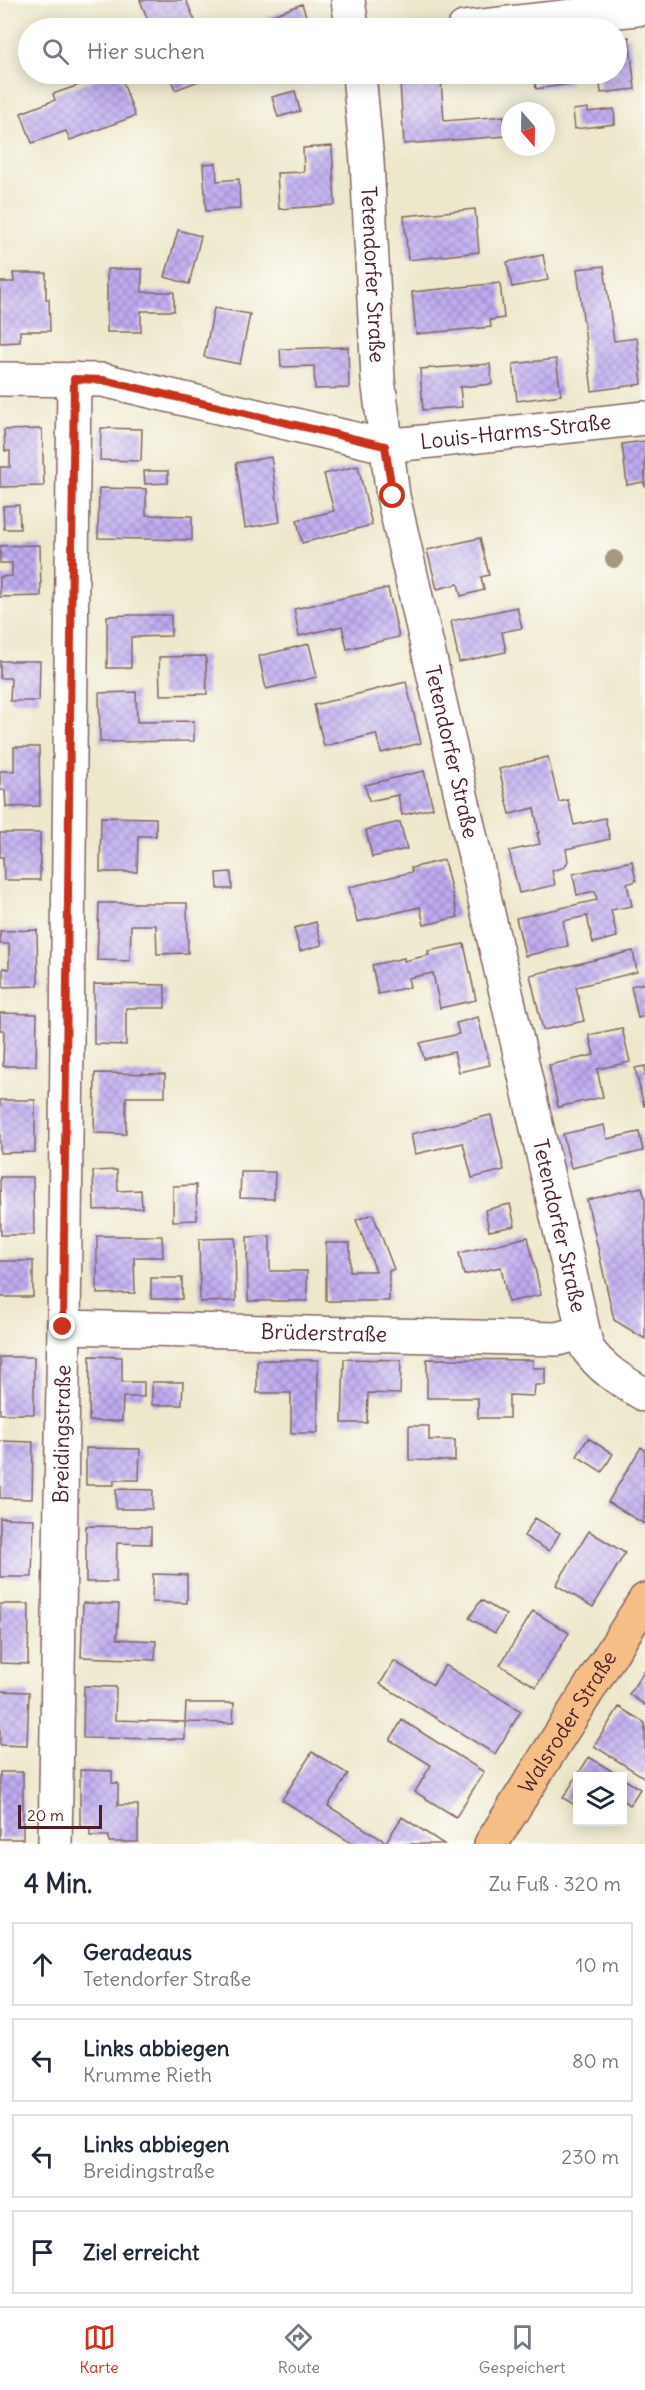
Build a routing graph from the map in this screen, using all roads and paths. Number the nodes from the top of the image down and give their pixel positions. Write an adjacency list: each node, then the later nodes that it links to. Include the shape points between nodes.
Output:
1 (348, 0): 4 (street)
2 (594, 7): 3 (street); 5 (street)
3 (645, 8)
4 (351, 18)
5 (526, 18)
6 (360, 84): 10 (street, Tetendorfer Straße)
7 (0, 379): 8 (street, Louis-Harms-Straße)
8 (74, 379): 10 (street, Louis-Harms-Straße, via 103,380); 11 (street, Breidingstraße)
9 (645, 418): 10 (street, Louis-Harms-Straße)
10 (385, 446): 12 (street, Tetendorfer Straße, via 393,496)
11 (63, 1327): 12 (street, Brüderstraße, via 557,1339); 15 (street, Breidingstraße)
12 (583, 1332): 13 (street, Tetendorfer Straße, via 596,1361)
13 (645, 1395)
14 (645, 1600): 16 (main road, Walsroder Straße)
15 (55, 1844)
16 (491, 1844)

